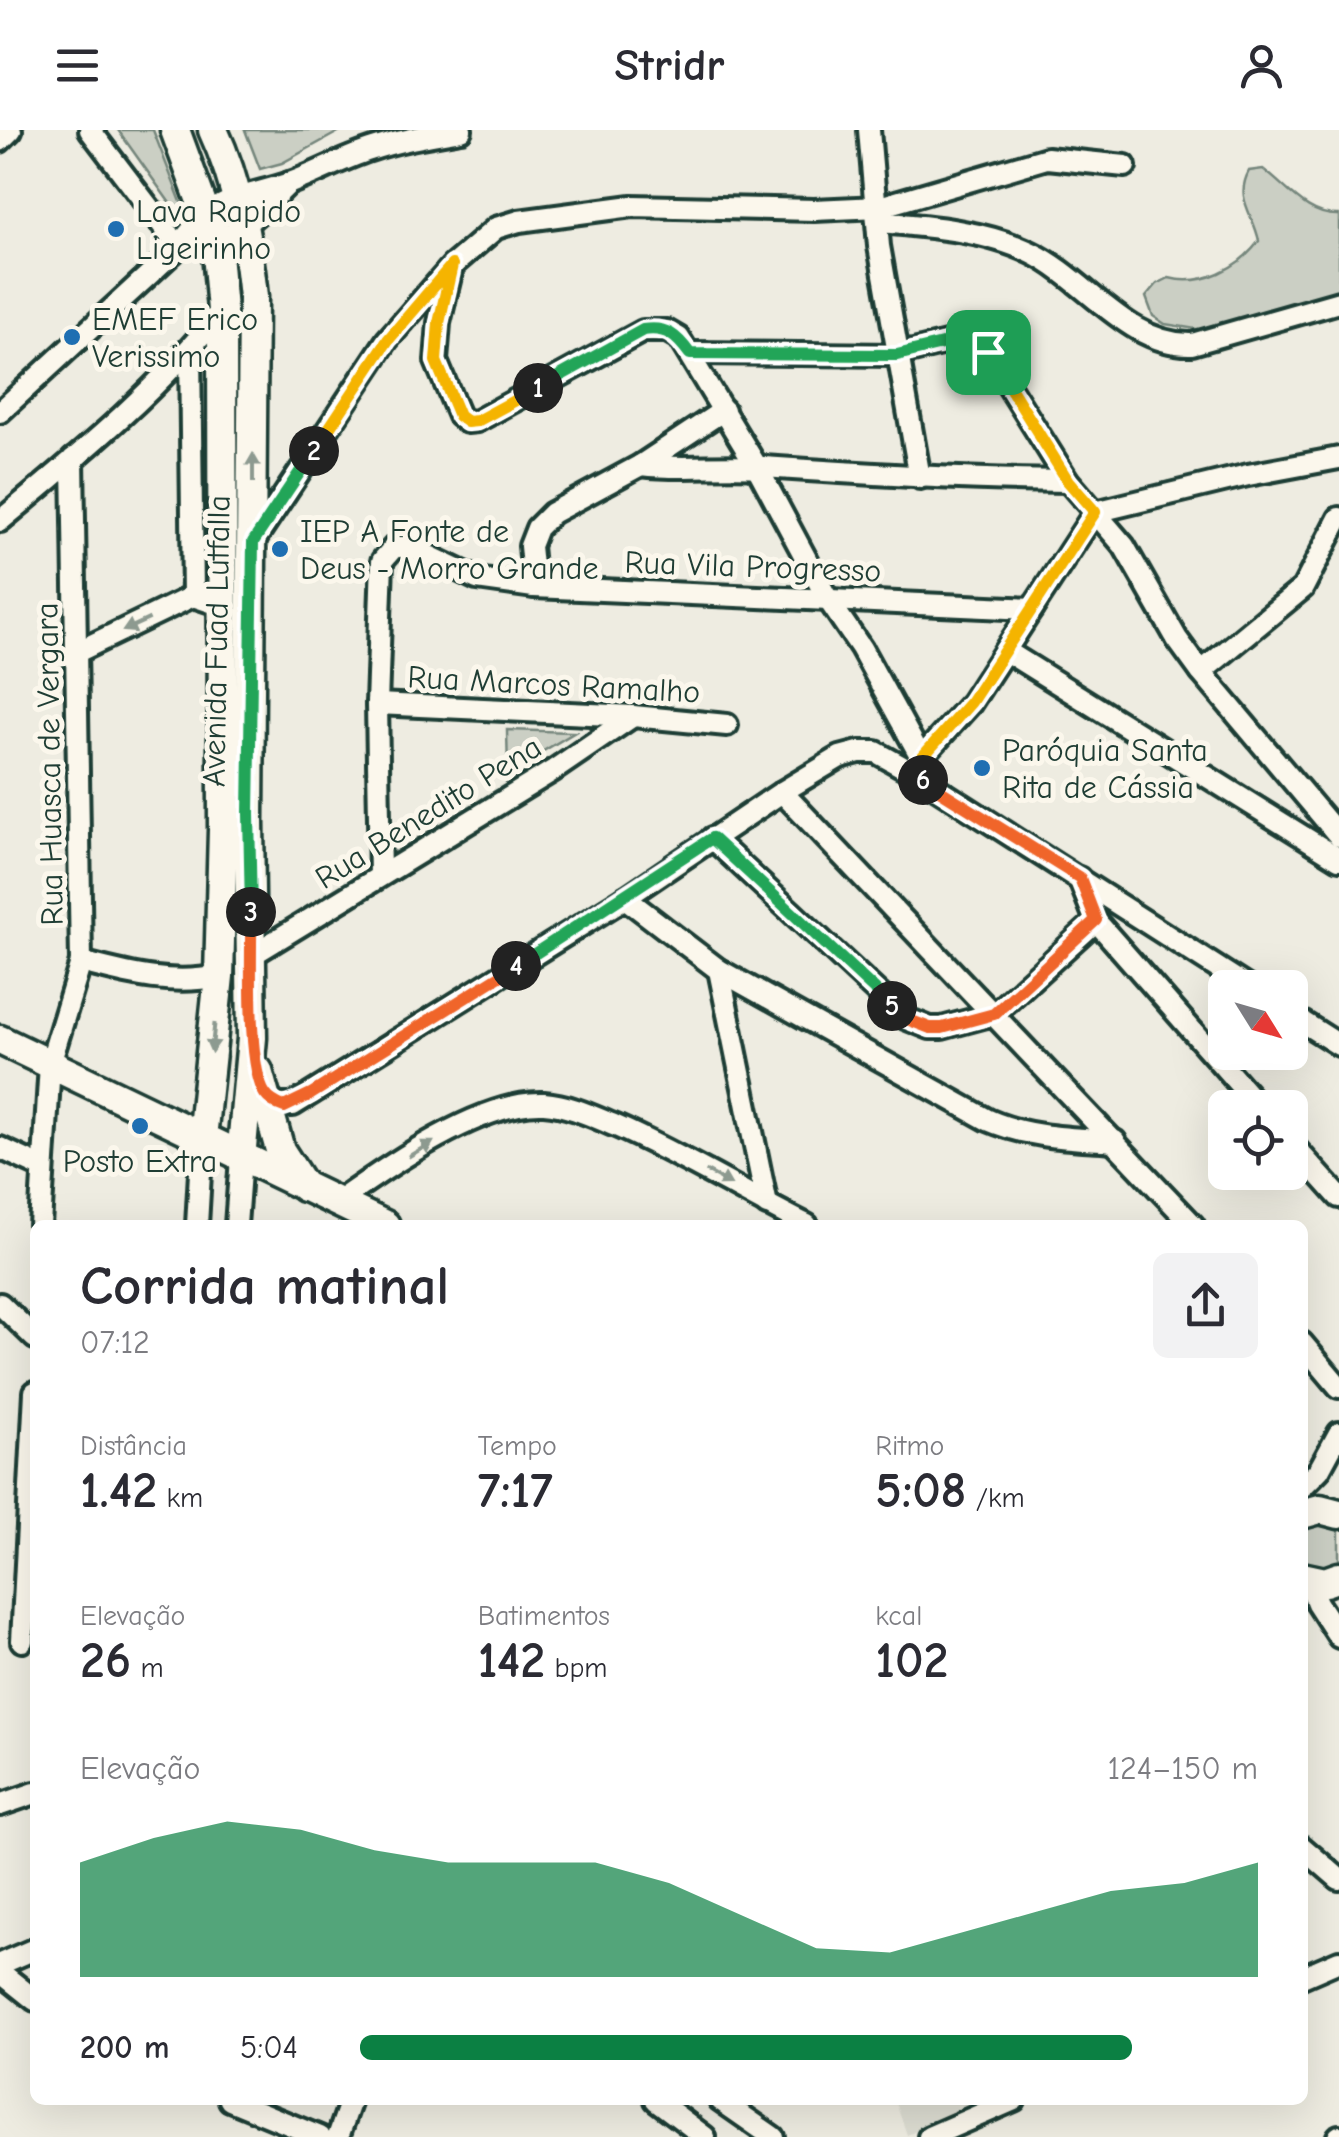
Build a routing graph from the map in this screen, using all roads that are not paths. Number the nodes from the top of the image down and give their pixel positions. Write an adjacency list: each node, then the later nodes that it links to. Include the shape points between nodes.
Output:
1 (11, 130): 8 (street)
2 (90, 130): 16 (street)
3 (175, 130): 12 (main road, Avenida Fuad Lutfalla)
4 (214, 130): 11 (main road, Avenida Fuad Lutfalla)
5 (462, 130): 7 (street)
6 (870, 130): 13 (street)
7 (402, 135): 10 (street)
8 (0, 141)
9 (1125, 166): 13 (street, via 1047,158)
10 (289, 183): 11 (street); 14 (street)
11 (238, 195): 12 (street); 14 (main road, Avenida Fuad Lutfalla)
12 (208, 212): 15 (main road, Avenida Fuad Lutfalla); 16 (street)
13 (879, 215): 17 (street, via 632,206 496,228); 18 (street, via 1032,253 1140,331 1176,345); 22 (street)
14 (246, 226): 15 (street); 34 (main road, Avenida Fuad Lutfalla, one-way to 14, via 253,296)
15 (216, 242): 16 (street); 19 (main road, Avenida Fuad Lutfalla)
16 (179, 247): 24 (street)
17 (452, 265): 21 (street, via 436,361 467,422 643,330 667,331); 34 (street, via 388,340)
18 (1339, 302)
19 (222, 310): 20 (street); 38 (main road, Avenida Fuad Lutfalla)
20 (190, 350): 26 (street); 36 (street, Avenida Fuad Lutfalla)
21 (690, 354): 22 (street); 23 (street)
22 (897, 355): 29 (street); 30 (street, via 958,340 988,352)
23 (724, 410): 27 (street); 28 (street)
24 (0, 412)
25 (1339, 458): 31 (street)
26 (74, 459): 33 (street); 41 (street, Rua Huasca de Vergara)
27 (641, 465): 28 (street); 35 (street, via 537,528 530,546)
28 (758, 467): 29 (street); 37 (street)
29 (920, 478): 30 (street)
30 (1068, 481): 31 (street)
31 (1095, 512): 39 (street); 42 (street, via 1124,546)
32 (1339, 518): 42 (street, via 1303,588)
33 (0, 521)
34 (253, 542): 52 (main road, Avenida Fuad Lutfalla)
35 (534, 587): 37 (street, Rua Vila Progresso); 43 (street, Rua Vila Progresso, via 478,579 410,547 394,547 382,561)
36 (194, 596): 38 (street, Avenida Fuad Lutfalla); 41 (street, one-way to 41)
37 (827, 598): 39 (street, Rua Vila Progresso); 46 (street, via 870,664)
38 (223, 606): 51 (main road, Avenida Fuad Lutfalla)
39 (1032, 609): 40 (street)
40 (1006, 651): 46 (street); 50 (street)
41 (77, 652): 58 (street, Rua Huasca de Vergara)
42 (1201, 672): 48 (street)
43 (377, 704): 44 (street, Rua Marcos Ramalho); 53 (street, Rua Vila Progresso)
44 (633, 716): 45 (street, Rua Marcos Ramalho); 53 (street, Rua Benedito Pena)
45 (727, 725)
46 (916, 765): 47 (street, via 859,752); 54 (street)
47 (782, 792): 49 (street); 62 (street)
48 (1339, 836)
49 (712, 838): 55 (street); 62 (street, via 904,1018 942,1028)
50 (1339, 859)
51 (222, 862): 52 (main road); 61 (main road, Avenida Fuad Lutfalla)
52 (250, 871): 57 (main road, Avenida Fuad Lutfalla)
53 (380, 876): 57 (street, Rua Benedito Pena)
54 (1080, 878): 56 (street); 60 (street)
55 (625, 898): 59 (street); 69 (street, via 293,1105 276,1105)
56 (1096, 920): 62 (street); 68 (street)
57 (252, 955): 64 (main road, Avenida Fuad Lutfalla)
58 (81, 962): 61 (street, via 172,981); 67 (street, Rua Huasca de Vergara)
59 (718, 970): 71 (street, via 998,1125); 79 (street)
60 (1221, 970)
61 (219, 976): 70 (main road, Avenida Fuad Lutfalla, one-way to 70)
62 (994, 1014): 71 (street)
63 (1308, 1026): 66 (street)
64 (252, 1038): 69 (main road); 73 (main road, Avenida Fuad Lutfalla)
65 (0, 1040): 67 (main road)
66 (1339, 1046)
67 (50, 1064): 70 (main road); 75 (street, Rua Huasca de Vergara)
68 (1244, 1090)
69 (262, 1091): 76 (main road, via 280,1150)
70 (202, 1138): 73 (main road); 81 (street)
71 (1115, 1141): 85 (street)
72 (0, 1148): 75 (street)
73 (241, 1158): 76 (main road); 82 (street)
74 (1308, 1162): 77 (street)
75 (41, 1167): 80 (street, Rua Huasca de Vergara)
76 (305, 1188): 78 (main road)
77 (1339, 1197)
78 (339, 1202): 79 (street, one-way to 79, via 466,1122 540,1103 570,1107 653,1142); 83 (main road)
79 (766, 1205): 84 (street)
80 (40, 1220)
81 (197, 1220)
82 (236, 1220)
83 (373, 1220)
84 (797, 1220)
85 (1188, 1220)
86 (0, 1304): 87 (street)
87 (30, 1333)
88 (1308, 1350): 89 (street)
89 (1339, 1387)
90 (1339, 1433): 91 (street, via 1319,1470)
91 (1321, 1505)
92 (1318, 1579): 94 (street, via 1317,1602)
93 (30, 1597): 95 (street)
94 (1339, 1637)
95 (29, 1638): 96 (street)
96 (0, 1649)
97 (30, 1795): 98 (street)
98 (0, 1804)
99 (1308, 1852): 100 (street)
100 (1339, 1879)
101 (30, 1951): 103 (street)
102 (1339, 1961): 105 (street)
103 (0, 1964)
104 (0, 1972): 106 (street)
105 (1308, 1974)
106 (30, 1996)
107 (242, 2105): 112 (street)
108 (349, 2105): 113 (street)
109 (663, 2105): 114 (street)
110 (727, 2105): 115 (street)
111 (1003, 2105): 116 (street)
112 (320, 2137)
113 (338, 2137)
114 (706, 2137)
115 (773, 2137)
116 (929, 2137)

